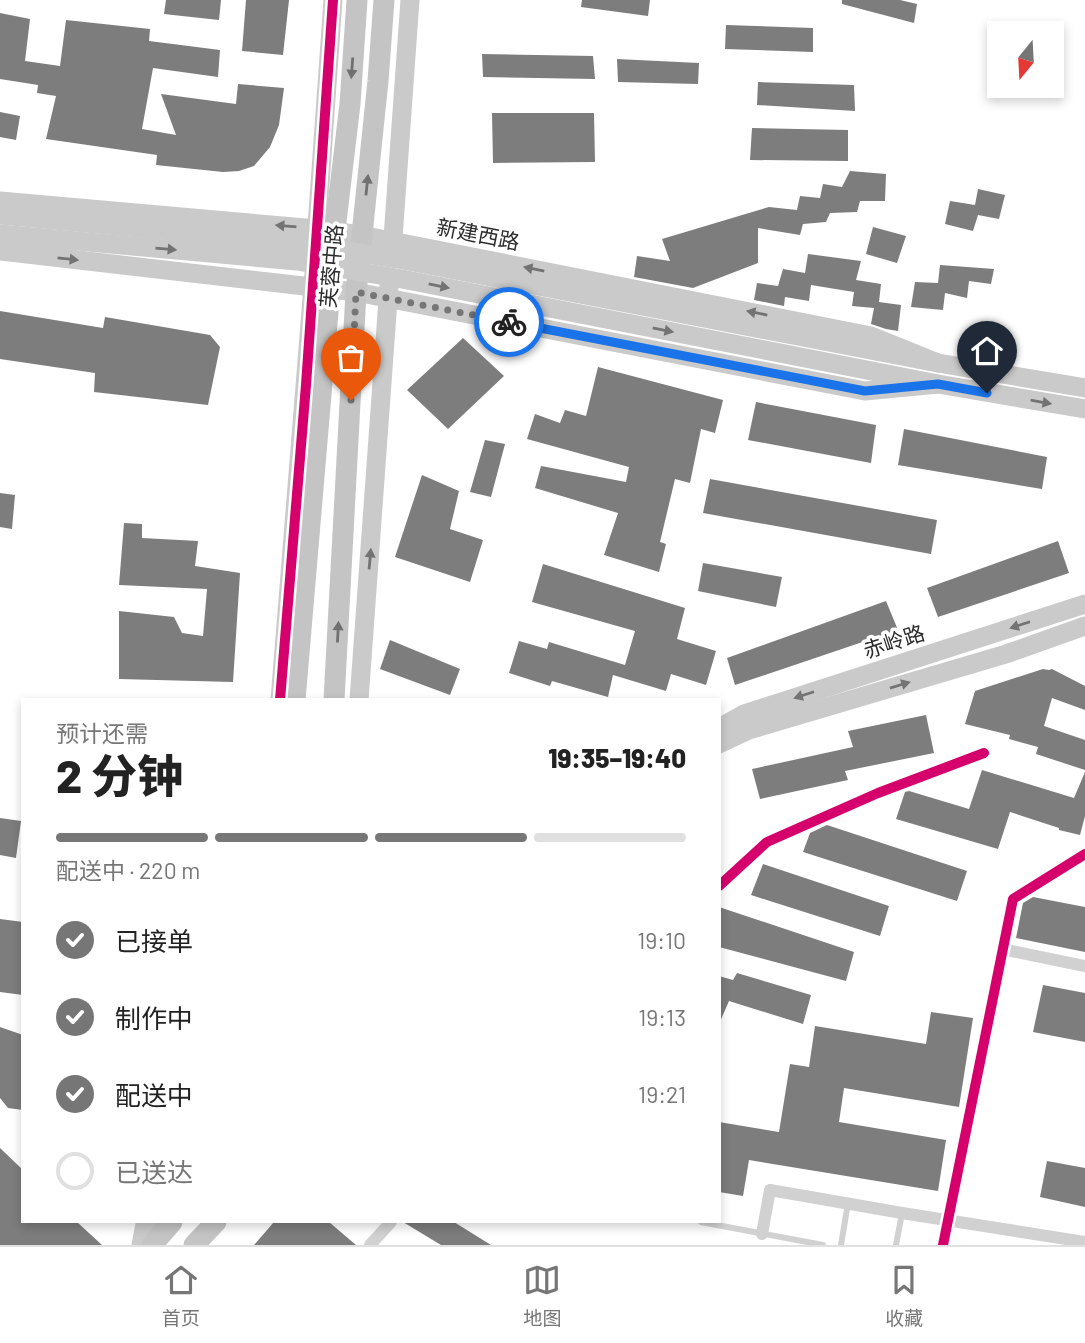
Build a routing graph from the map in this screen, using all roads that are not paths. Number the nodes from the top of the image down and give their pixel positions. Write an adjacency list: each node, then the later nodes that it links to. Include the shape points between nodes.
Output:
1 (333, 0): 7 (main road)
2 (357, 0): 7 (main road, 芙蓉中路, one-way to 7, via 350,104)
3 (384, 0): 9 (main road, 芙蓉中路, one-way to 3)
4 (410, 0): 10 (main road)
5 (0, 201): 7 (main road, 新建西路, one-way to 5)
6 (0, 215): 15 (main road, 新建西路, bridge, via 298,243)
7 (326, 230): 9 (main road, 新建西路); 12 (main road, 芙蓉中路)
8 (0, 234): 16 (main road, one-way to 16, bridge, via 297,261)
9 (361, 235): 10 (main road, 新建西路); 13 (main road, 芙蓉中路)
10 (392, 241): 14 (main road); 15 (main road, 新建西路, one-way to 10, via 871,336)
11 (0, 251): 12 (main road, one-way to 12)
12 (321, 287): 13 (main road); 21 (main road); 22 (main road, 芙蓉中路)
13 (356, 292): 14 (main road); 23 (main road, 芙蓉中路, one-way to 13)
14 (388, 299): 16 (main road, via 865,391); 24 (main road, one-way to 14)
15 (938, 363): 17 (main road, 新建西路)
16 (938, 384): 18 (main road, one-way to 18)
17 (1085, 388)
18 (1085, 410)
19 (1085, 604): 25 (main road, 赤岭路, one-way to 25, via 744,714)
20 (1085, 626): 26 (main road, 赤岭路, one-way to 20, via 749,730)
21 (280, 698)
22 (295, 698)
23 (334, 698)
24 (359, 698)
25 (721, 727)
26 (721, 743)
27 (985, 753): 29 (street, via 767,842)
28 (1085, 854): 30 (street, via 1013,899)
29 (721, 885)
30 (1002, 949): 31 (street); 34 (street)
31 (1085, 966)
32 (848, 1203): 33 (street); 40 (street, via 770,1190); 47 (lane)
33 (902, 1213): 34 (street); 48 (lane)
34 (949, 1220): 41 (street); 49 (street)
35 (146, 1223): 42 (main road)
36 (171, 1223): 43 (main road)
37 (215, 1223): 44 (main road)
38 (390, 1223): 45 (street)
39 (706, 1223): 40 (lane)
40 (762, 1234): 46 (lane)
41 (1085, 1241)
42 (141, 1245)
43 (152, 1245)
44 (194, 1245)
45 (370, 1245)
46 (823, 1245)
47 (841, 1245)
48 (896, 1245)
49 (943, 1245)

